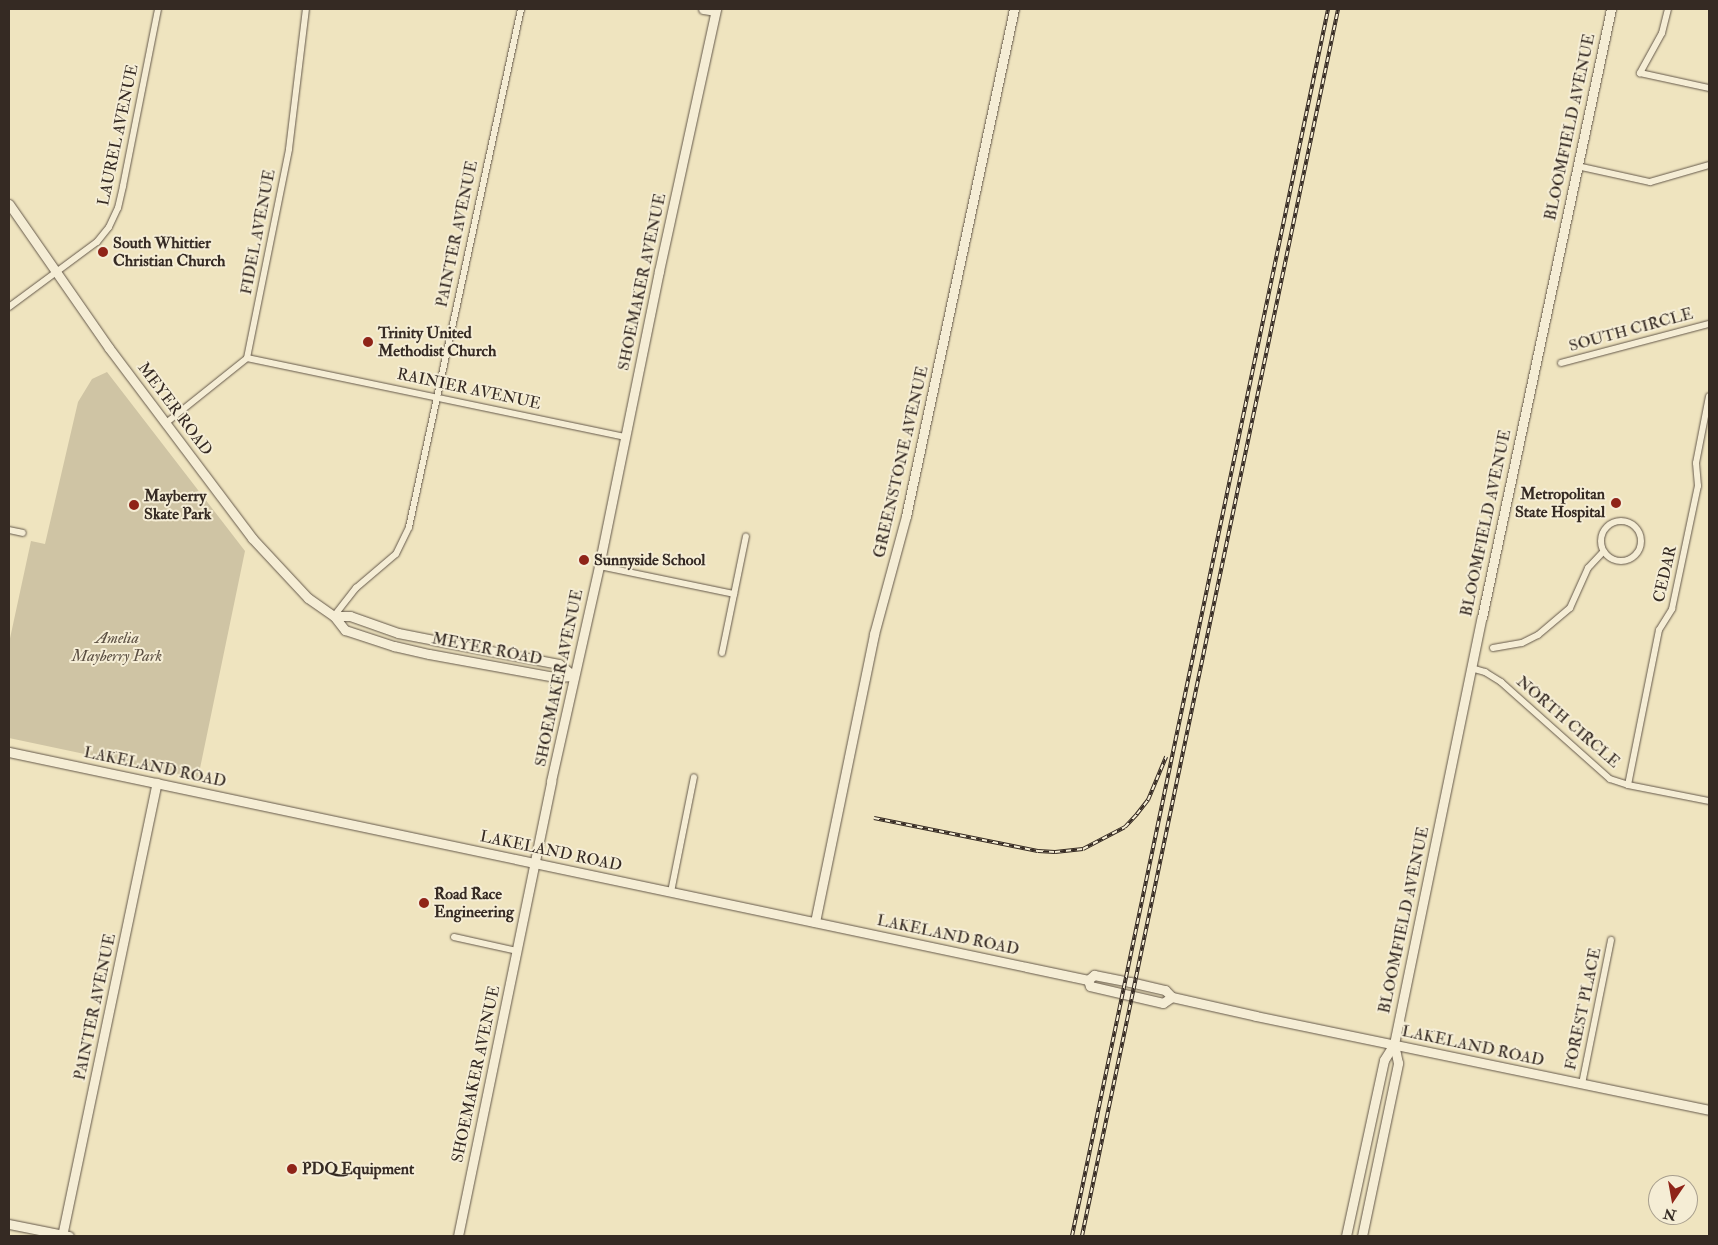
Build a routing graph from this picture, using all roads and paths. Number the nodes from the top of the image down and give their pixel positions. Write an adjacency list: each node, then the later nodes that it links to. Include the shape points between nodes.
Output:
1 (158, 9): 13 (street, LAUREL AVENUE, via 118,208 97,242)
2 (306, 9): 16 (street, FIDEL AVENUE, via 289,149)
3 (521, 9): 18 (street, PAINTER AVENUE)
4 (703, 9): 8 (main road)
5 (1014, 9): 42 (main road, GREENSTONE AVENUE, via 906,516 874,634)
6 (1611, 9): 11 (main road, BLOOMFIELD AVENUE)
7 (1668, 9): 9 (street, via 1662,33 1640,73)
8 (716, 10): 21 (main road, SHOEMAKER AVENUE)
9 (1709, 88)
10 (1709, 165): 11 (street, via 1650,182)
11 (1577, 166): 33 (main road, BLOOMFIELD AVENUE)
12 (9, 204): 13 (main road, MEYER ROAD)
13 (55, 271): 14 (street, LAUREL AVENUE); 20 (main road, MEYER ROAD)
14 (9, 307)
15 (1709, 324): 17 (street, SOUTH CIRCLE)
16 (247, 358): 18 (street, RAINIER AVENUE); 20 (street)
17 (1561, 363)
18 (438, 396): 21 (street, RAINIER AVENUE); 28 (street, PAINTER AVENUE, via 406,537 388,562 356,588)
19 (1709, 396): 38 (street, CEDAR, via 1696,463 1696,494 1672,609 1660,630)
20 (166, 423): 28 (main road, MEYER ROAD, via 280,570 308,598)
21 (626, 437): 26 (main road, SHOEMAKER AVENUE)
22 (9, 530): 23 (street)
23 (23, 532)
24 (746, 536): 27 (street)
25 (1604, 551): 25 (street, via 1613,559 1625,561 1635,555 1641,544 1638,531 1628,522 1614,522 1601,538); 30 (street, via 1588,568 1570,608 1538,635 1522,643)
26 (599, 566): 27 (street); 34 (main road, SHOEMAKER AVENUE)
27 (734, 594): 32 (street)
28 (334, 616): 29 (main road, MEYER ROAD, via 350,616 398,633); 31 (main road, MEYER ROAD, via 345,630)
29 (433, 640): 31 (main road); 34 (main road, MEYER ROAD, via 559,664)
30 (1493, 648)
31 (429, 654): 34 (main road, MEYER ROAD, via 554,677)
32 (722, 654)
33 (1471, 668): 38 (street, NORTH CIRCLE, via 1501,682 1610,779); 46 (main road, BLOOMFIELD AVENUE)
34 (574, 676): 40 (main road, SHOEMAKER AVENUE)
35 (9, 752): 37 (main road, LAKELAND ROAD)
36 (694, 777): 41 (street)
37 (157, 783): 40 (main road, LAKELAND ROAD); 50 (main road, PAINTER AVENUE)
38 (1628, 785): 39 (street, NORTH CIRCLE)
39 (1709, 801)
40 (535, 863): 41 (main road, LAKELAND ROAD); 45 (main road, SHOEMAKER AVENUE)
41 (671, 892): 42 (main road, LAKELAND ROAD)
42 (815, 922): 46 (main road, LAKELAND ROAD, via 1088,980 1090,986 1163,1003 1172,997)
43 (454, 937): 45 (street)
44 (1611, 940): 47 (street, FOREST PLACE)
45 (517, 951): 51 (main road, SHOEMAKER AVENUE)
46 (1394, 1044): 47 (main road, LAKELAND ROAD); 52 (main road, BLOOMFIELD AVENUE, via 1384,1060); 53 (main road, BLOOMFIELD AVENUE, via 1398,1063)
47 (1582, 1084): 48 (main road, LAKELAND ROAD)
48 (1709, 1110)
49 (9, 1224): 50 (main road)
50 (65, 1236)
51 (458, 1236)
52 (1346, 1236)
53 (1362, 1236)

